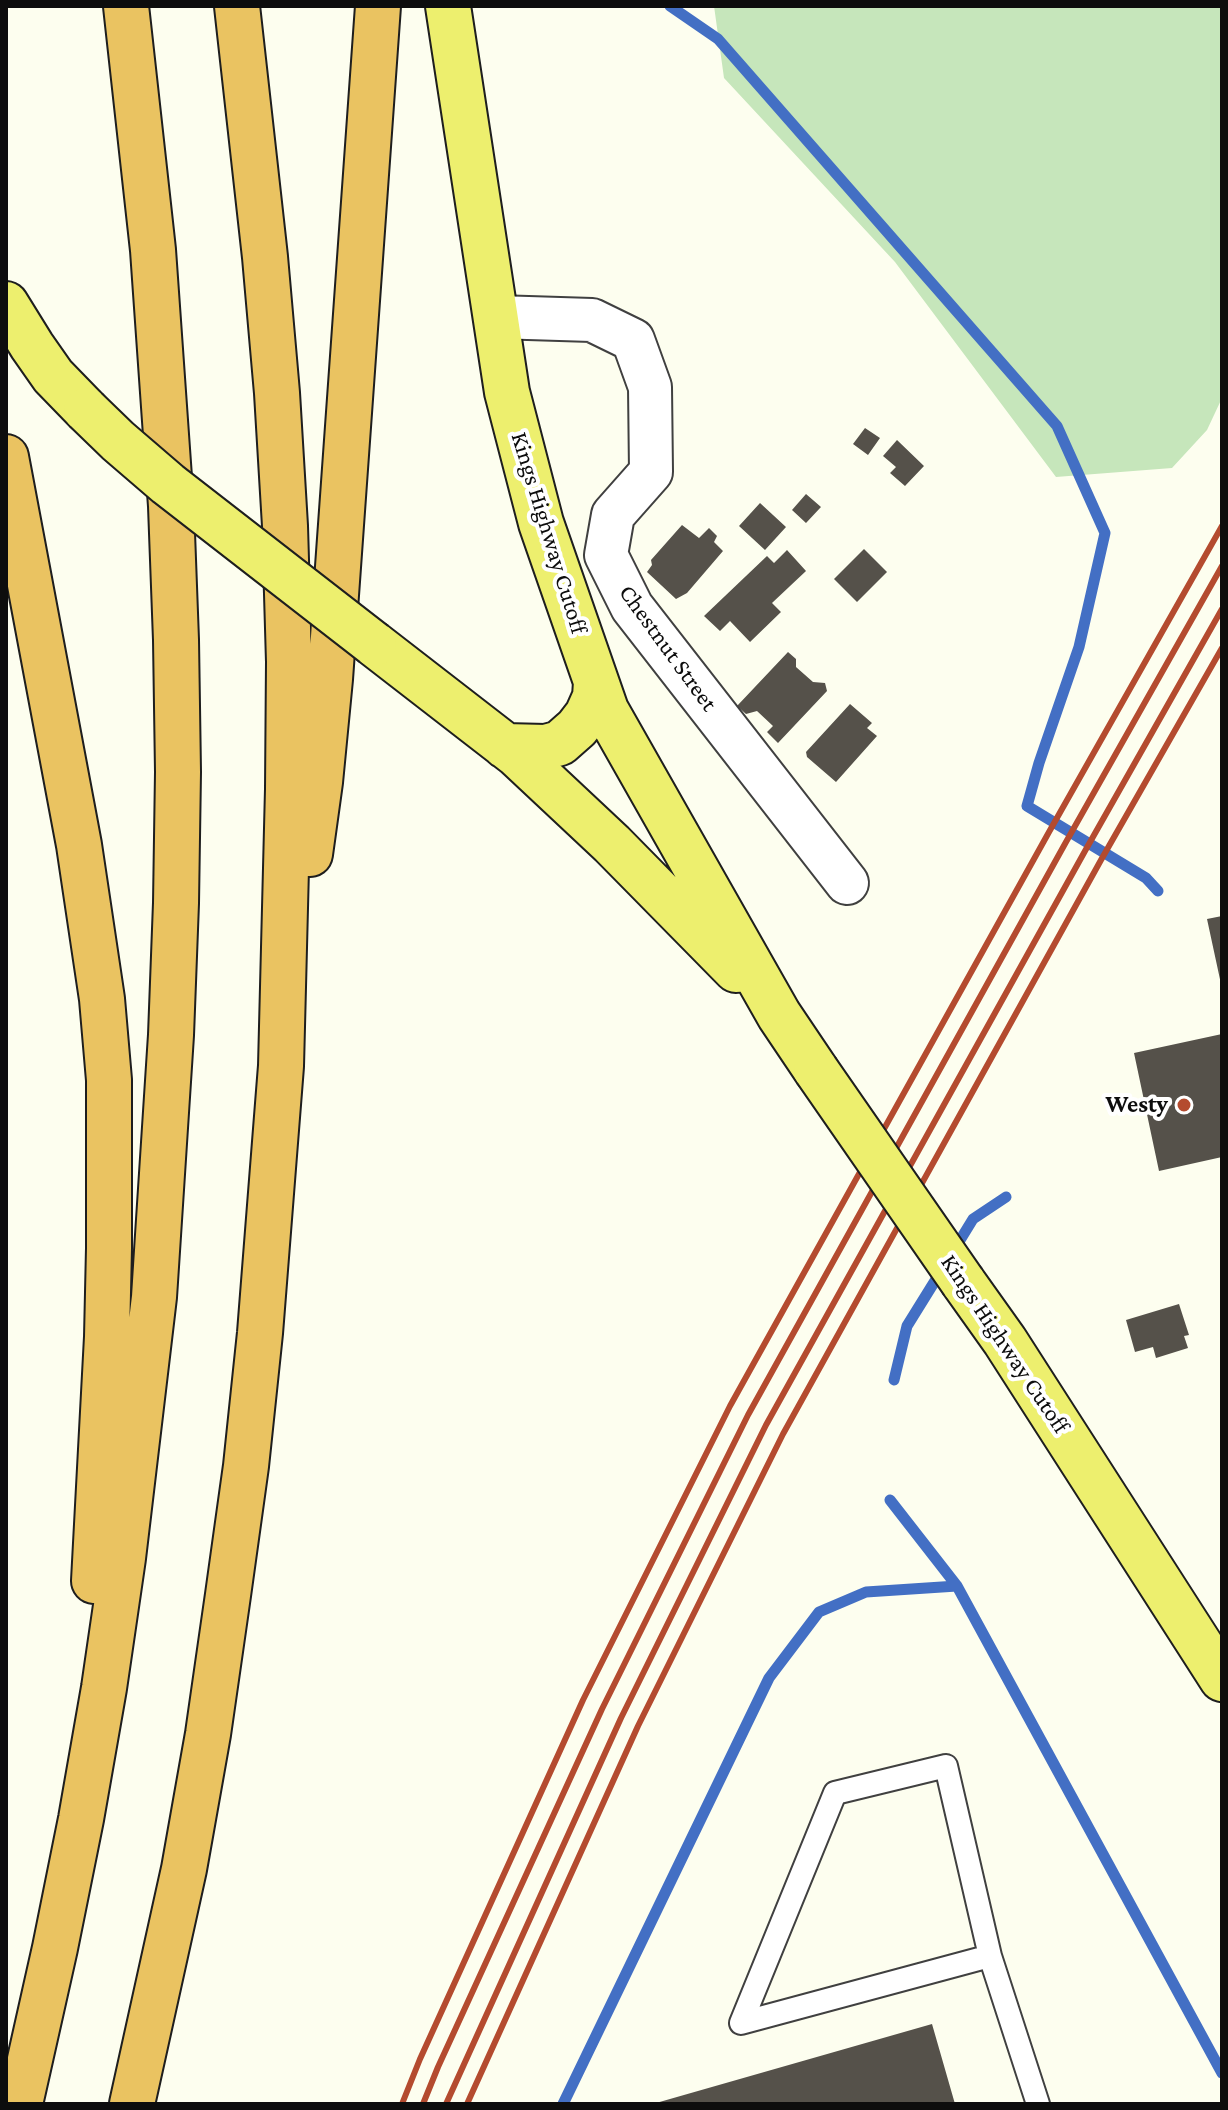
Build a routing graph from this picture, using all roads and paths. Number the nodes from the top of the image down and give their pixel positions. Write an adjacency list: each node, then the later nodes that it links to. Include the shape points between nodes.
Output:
1 (126, 6): 14 (highway, via 153,250 171,506 176,903 154,1297 123,1558)
2 (237, 6): 12 (highway, via 268,287 285,526 289,662)
3 (378, 6): 12 (highway, via 326,724)
4 (448, 6): 6 (main road, Kings Highway Cutoff)
5 (6, 304): 9 (main road, Kings Highway Cutoff, bridge, via 53,376 118,441)
6 (496, 317): 8 (main road, Kings Highway Cutoff, via 507,392 541,523); 10 (street, Chestnut Street, via 592,320 633,340 650,387 651,472 613,515 606,555 632,607)
7 (6, 457): 14 (highway, via 79,845 109,1080 107,1337)
8 (596, 682): 9 (main road, via 587,715 560,743); 11 (main road, Kings Highway Cutoff, via 606,710)
9 (505, 746): 11 (main road, Kings Highway Cutoff, via 612,844)
10 (847, 883)
11 (779, 1015): 13 (main road, Kings Highway Cutoff, bridge, via 1005,1341)
12 (281, 1066): 17 (highway, via 260,1333 226,1611 184,1869)
13 (1222, 1679)
14 (81, 1819): 16 (highway)
15 (990, 1956): 15 (lane, via 946,1766 835,1793 741,2023); 18 (lane)
16 (20, 2104)
17 (132, 2104)
18 (1038, 2104)

